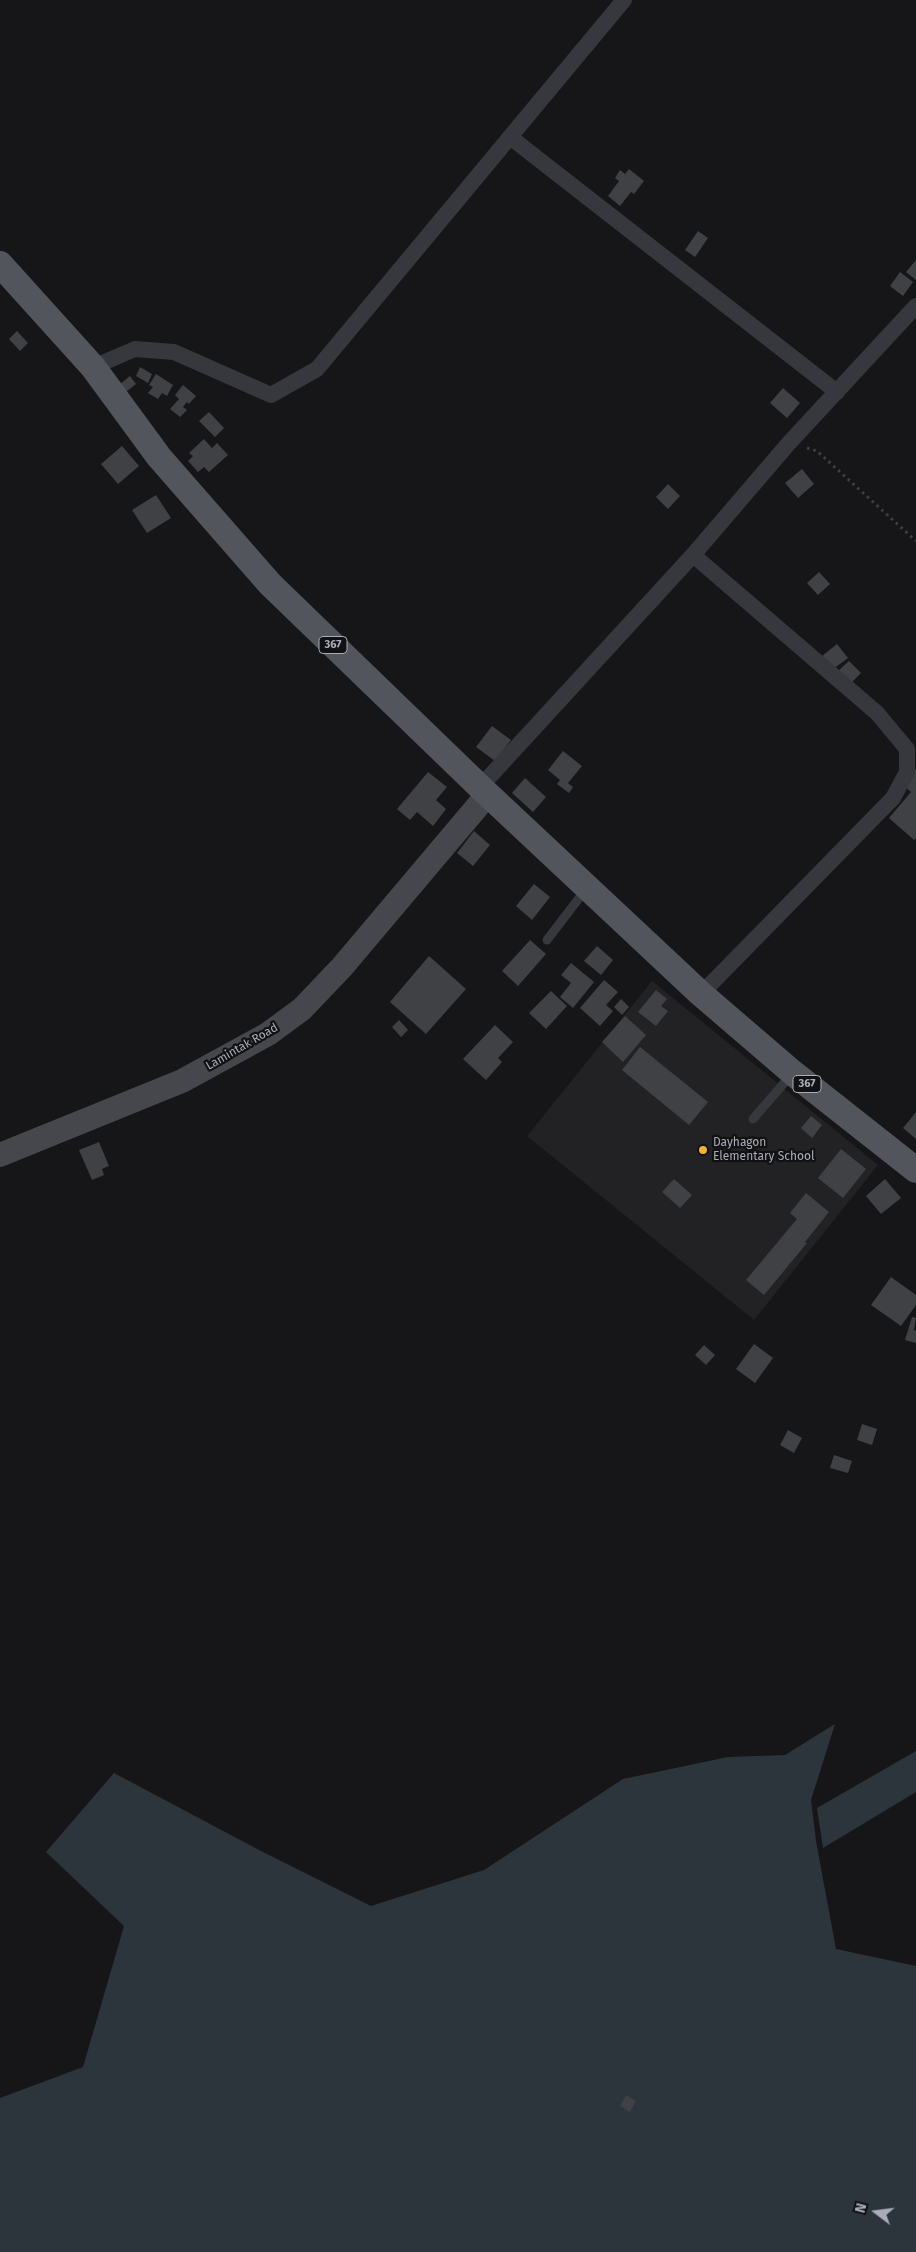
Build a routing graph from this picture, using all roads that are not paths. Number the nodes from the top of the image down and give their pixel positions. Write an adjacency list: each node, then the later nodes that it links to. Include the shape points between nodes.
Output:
1 (624, 0): 2 (street)
2 (510, 137): 5 (street, via 317,369 271,395 174,352 135,349); 6 (street)
3 (0, 264): 5 (main road, 367)
4 (916, 306): 6 (street)
5 (93, 367): 8 (main road, 367, via 158,457 270,584)
6 (837, 392): 7 (street)
7 (693, 555): 8 (street); 11 (street, via 877,713 907,749 907,772 893,798)
8 (484, 790): 9 (main road, 367); 14 (main road, Lamintak Road, via 342,967 302,1009 268,1034 182,1081)
9 (587, 887): 10 (lane); 11 (main road, 367)
10 (547, 940)
11 (701, 994): 12 (main road, 367)
12 (793, 1073): 13 (lane); 15 (main road, 367)
13 (753, 1119)
14 (0, 1155)
15 (916, 1170)

